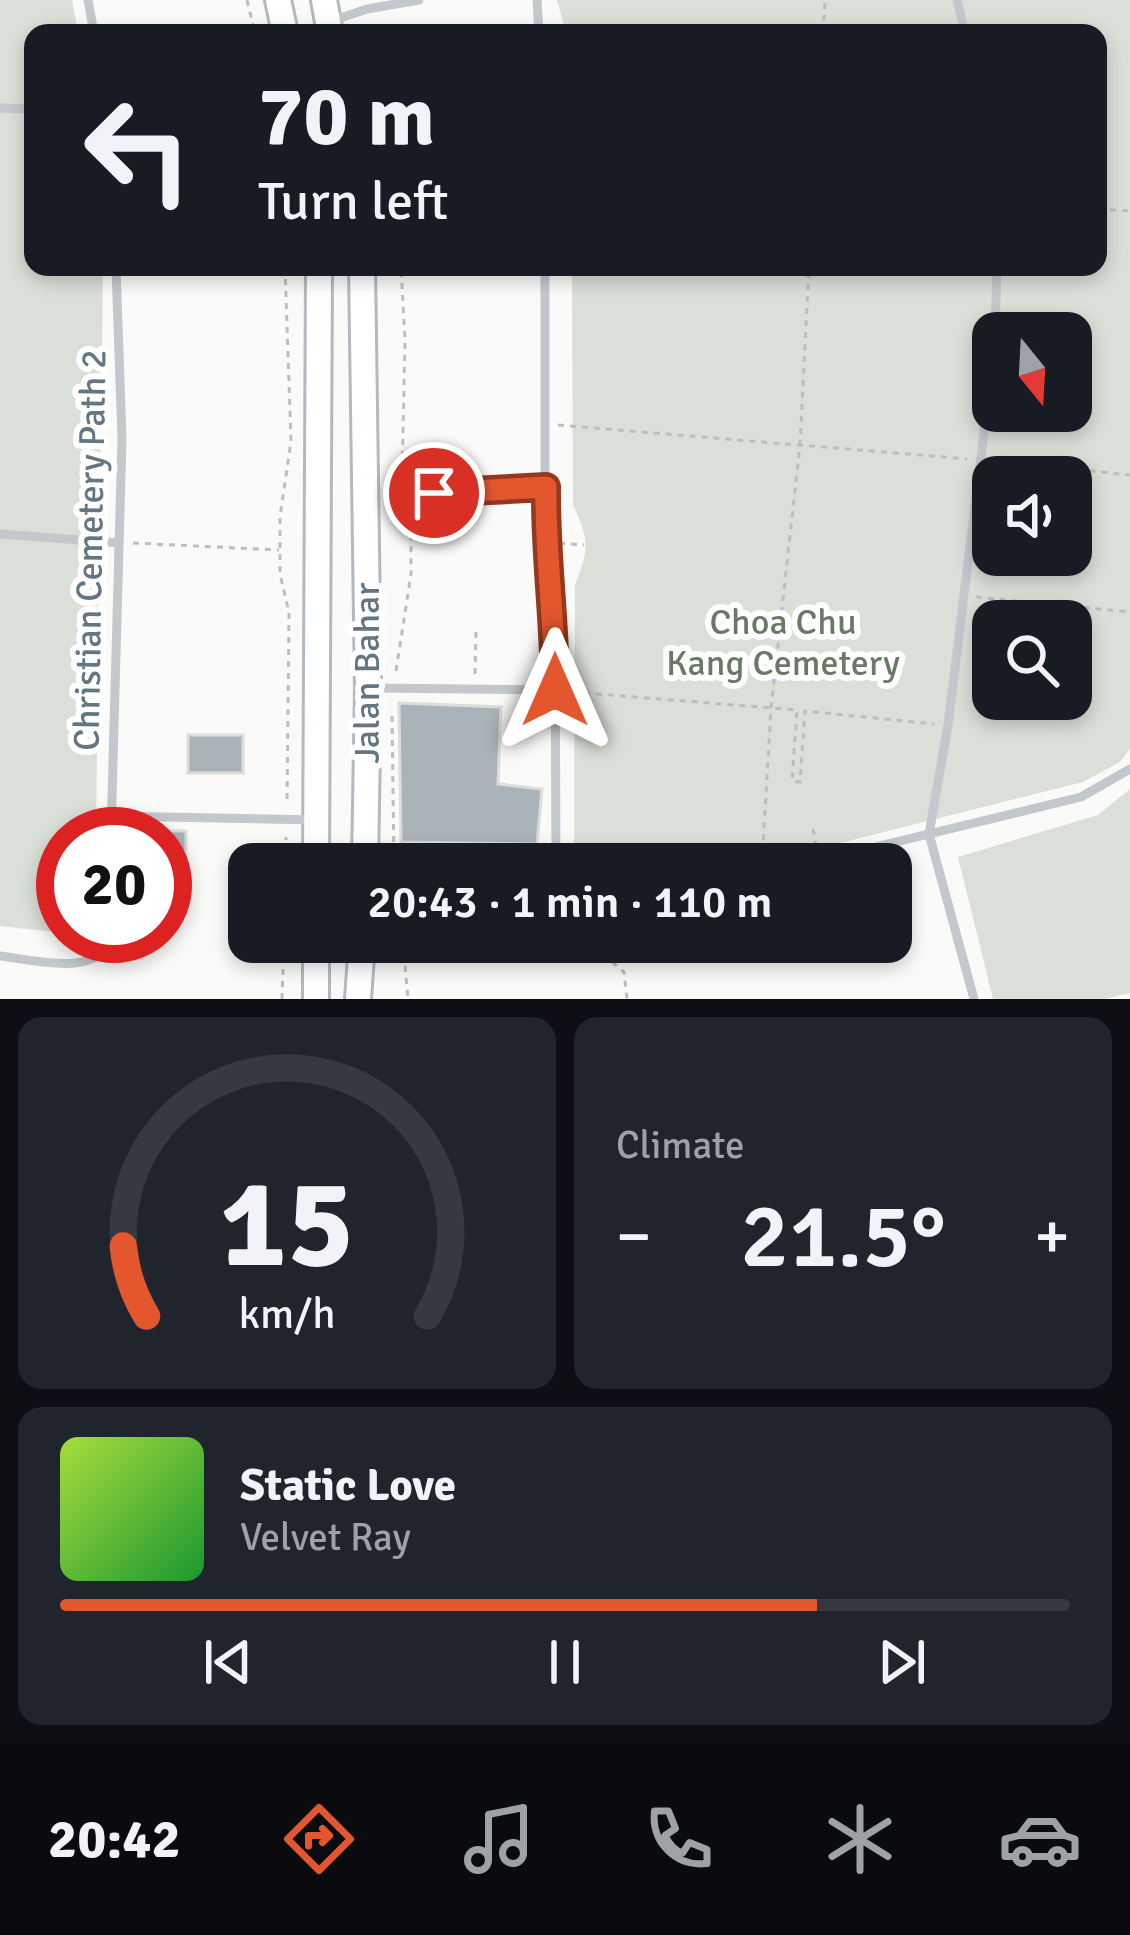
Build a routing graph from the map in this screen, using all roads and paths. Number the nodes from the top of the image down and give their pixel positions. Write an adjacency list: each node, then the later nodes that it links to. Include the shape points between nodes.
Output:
1 (419, 0): 2 (lane)
2 (328, 18)
3 (116, 276): 21 (lane, Christian Cemetery Path 2)
4 (285, 276): 24 (path, via 291,441)
5 (319, 276): 39 (main road, Jalan Bahar)
6 (362, 276): 28 (main road, Jalan Bahar)
7 (401, 276): 28 (path, via 411,591)
8 (545, 276): 12 (lane)
9 (809, 276): 13 (path)
10 (997, 276): 11 (lane)
11 (996, 312)
12 (547, 424): 13 (path); 17 (lane)
13 (800, 445): 14 (path); 31 (path)
14 (972, 459)
15 (1092, 471): 16 (path)
16 (1130, 475)
17 (546, 487): 18 (lane); 30 (lane)
18 (434, 493)
19 (972, 523): 25 (lane)
20 (0, 534): 21 (lane)
21 (119, 542): 24 (path); 36 (lane, Christian Cemetery Path 2)
22 (566, 543): 23 (path)
23 (584, 545)
24 (280, 550): 38 (path, via 289,613)
25 (965, 596): 26 (path); 32 (lane)
26 (1130, 612)
27 (476, 629): 29 (path)
28 (380, 688): 29 (lane); 44 (main road, Jalan Bahar); 45 (path)
29 (475, 688): 30 (lane)
30 (555, 690): 31 (path); 46 (lane)
31 (771, 708): 32 (path, via 797,710 792,782 800,782 805,711); 47 (path)
32 (948, 725): 41 (lane)
33 (1130, 769): 34 (lane)
34 (1118, 778): 35 (lane); 41 (lane, via 1081,797)
35 (1130, 790)
36 (112, 807)
37 (192, 817): 38 (lane)
38 (287, 818): 39 (lane); 42 (path)
39 (316, 820): 43 (main road, Jalan Bahar)
40 (813, 829): 48 (path)
41 (929, 835): 49 (lane); 60 (lane)
42 (286, 843)
43 (316, 843)
44 (367, 843)
45 (392, 843)
46 (556, 843)
47 (763, 843)
48 (816, 843)
49 (895, 843)
50 (0, 956): 51 (lane)
51 (36, 960)
52 (283, 963): 56 (path)
53 (316, 963): 57 (main road)
54 (405, 963): 58 (path)
55 (613, 963): 59 (path, via 624,972)
56 (282, 999)
57 (316, 999)
58 (408, 999)
59 (627, 999)
60 (974, 999)

